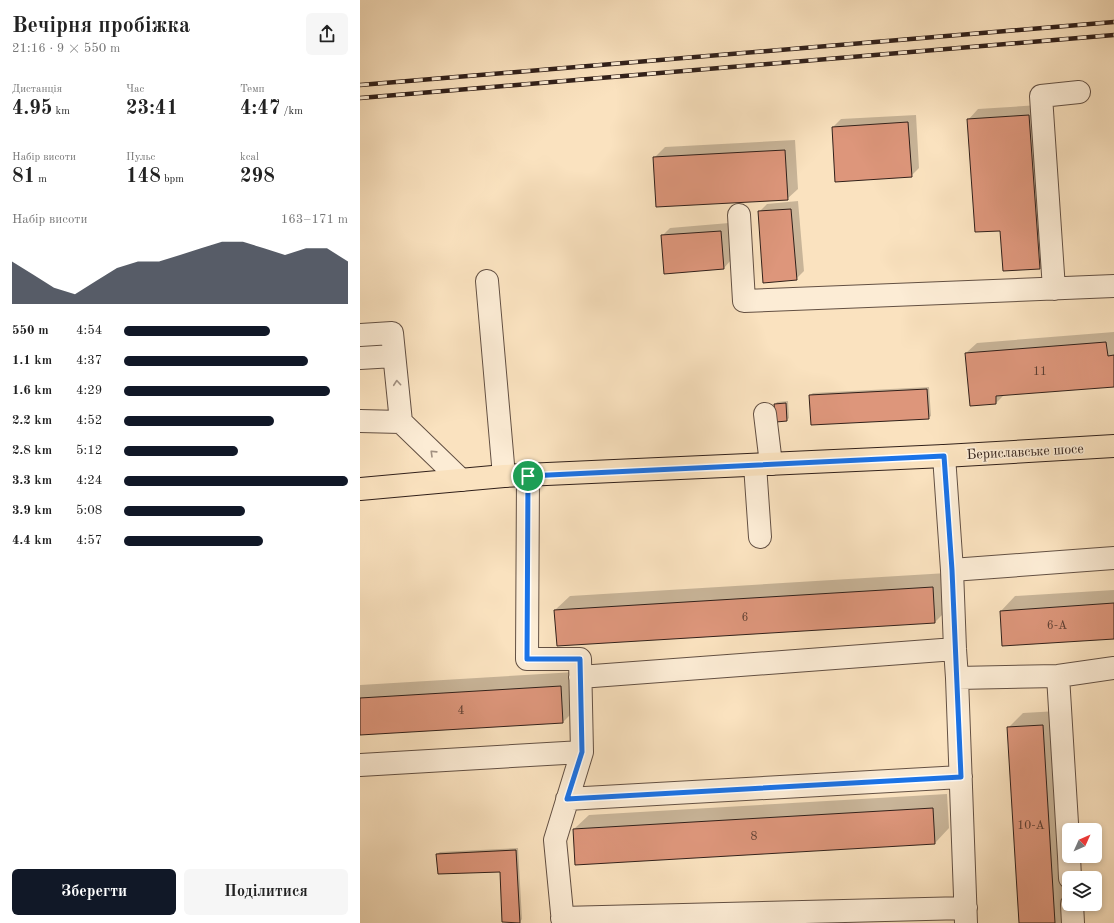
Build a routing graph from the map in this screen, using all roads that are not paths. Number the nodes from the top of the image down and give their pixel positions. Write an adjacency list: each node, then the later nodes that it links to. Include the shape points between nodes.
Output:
1 (1079, 92): 5 (street, via 1041,96)
2 (739, 215): 5 (street, via 744,301)
3 (488, 281): 15 (street)
4 (1114, 286): 5 (street)
5 (1054, 289)
6 (360, 335): 7 (street, via 392,333)
7 (394, 356): 8 (street); 11 (street, one-way to 7)
8 (360, 358)
9 (765, 414): 14 (street)
10 (360, 421): 11 (street)
11 (400, 422): 17 (street, one-way to 11)
12 (1114, 446): 13 (main road, Бериславське шосе)
13 (944, 456): 14 (main road, Бериславське шосе); 21 (street)
14 (763, 464): 16 (main road, Бериславське шосе); 19 (street)
15 (504, 476): 16 (main road, Бериславське шосе); 17 (main road, Бериславське шосе)
16 (528, 476): 25 (street, via 527,659 580,659)
17 (461, 480): 18 (main road, Бериславське шосе)
18 (360, 489)
19 (760, 537)
20 (1114, 558): 21 (street)
21 (952, 570): 22 (street)
22 (955, 649): 25 (street); 26 (street)
23 (1114, 668): 24 (street)
24 (1058, 676): 26 (street); 31 (street)
25 (580, 677): 27 (street)
26 (957, 678): 29 (street)
27 (582, 752): 28 (street); 30 (street)
28 (360, 765)
29 (961, 777): 30 (street); 33 (street)
30 (567, 799): 34 (street, via 555,840)
31 (1067, 823)
32 (1072, 911): 35 (street)
33 (966, 915): 34 (street)
34 (562, 921)
35 (1073, 923)

